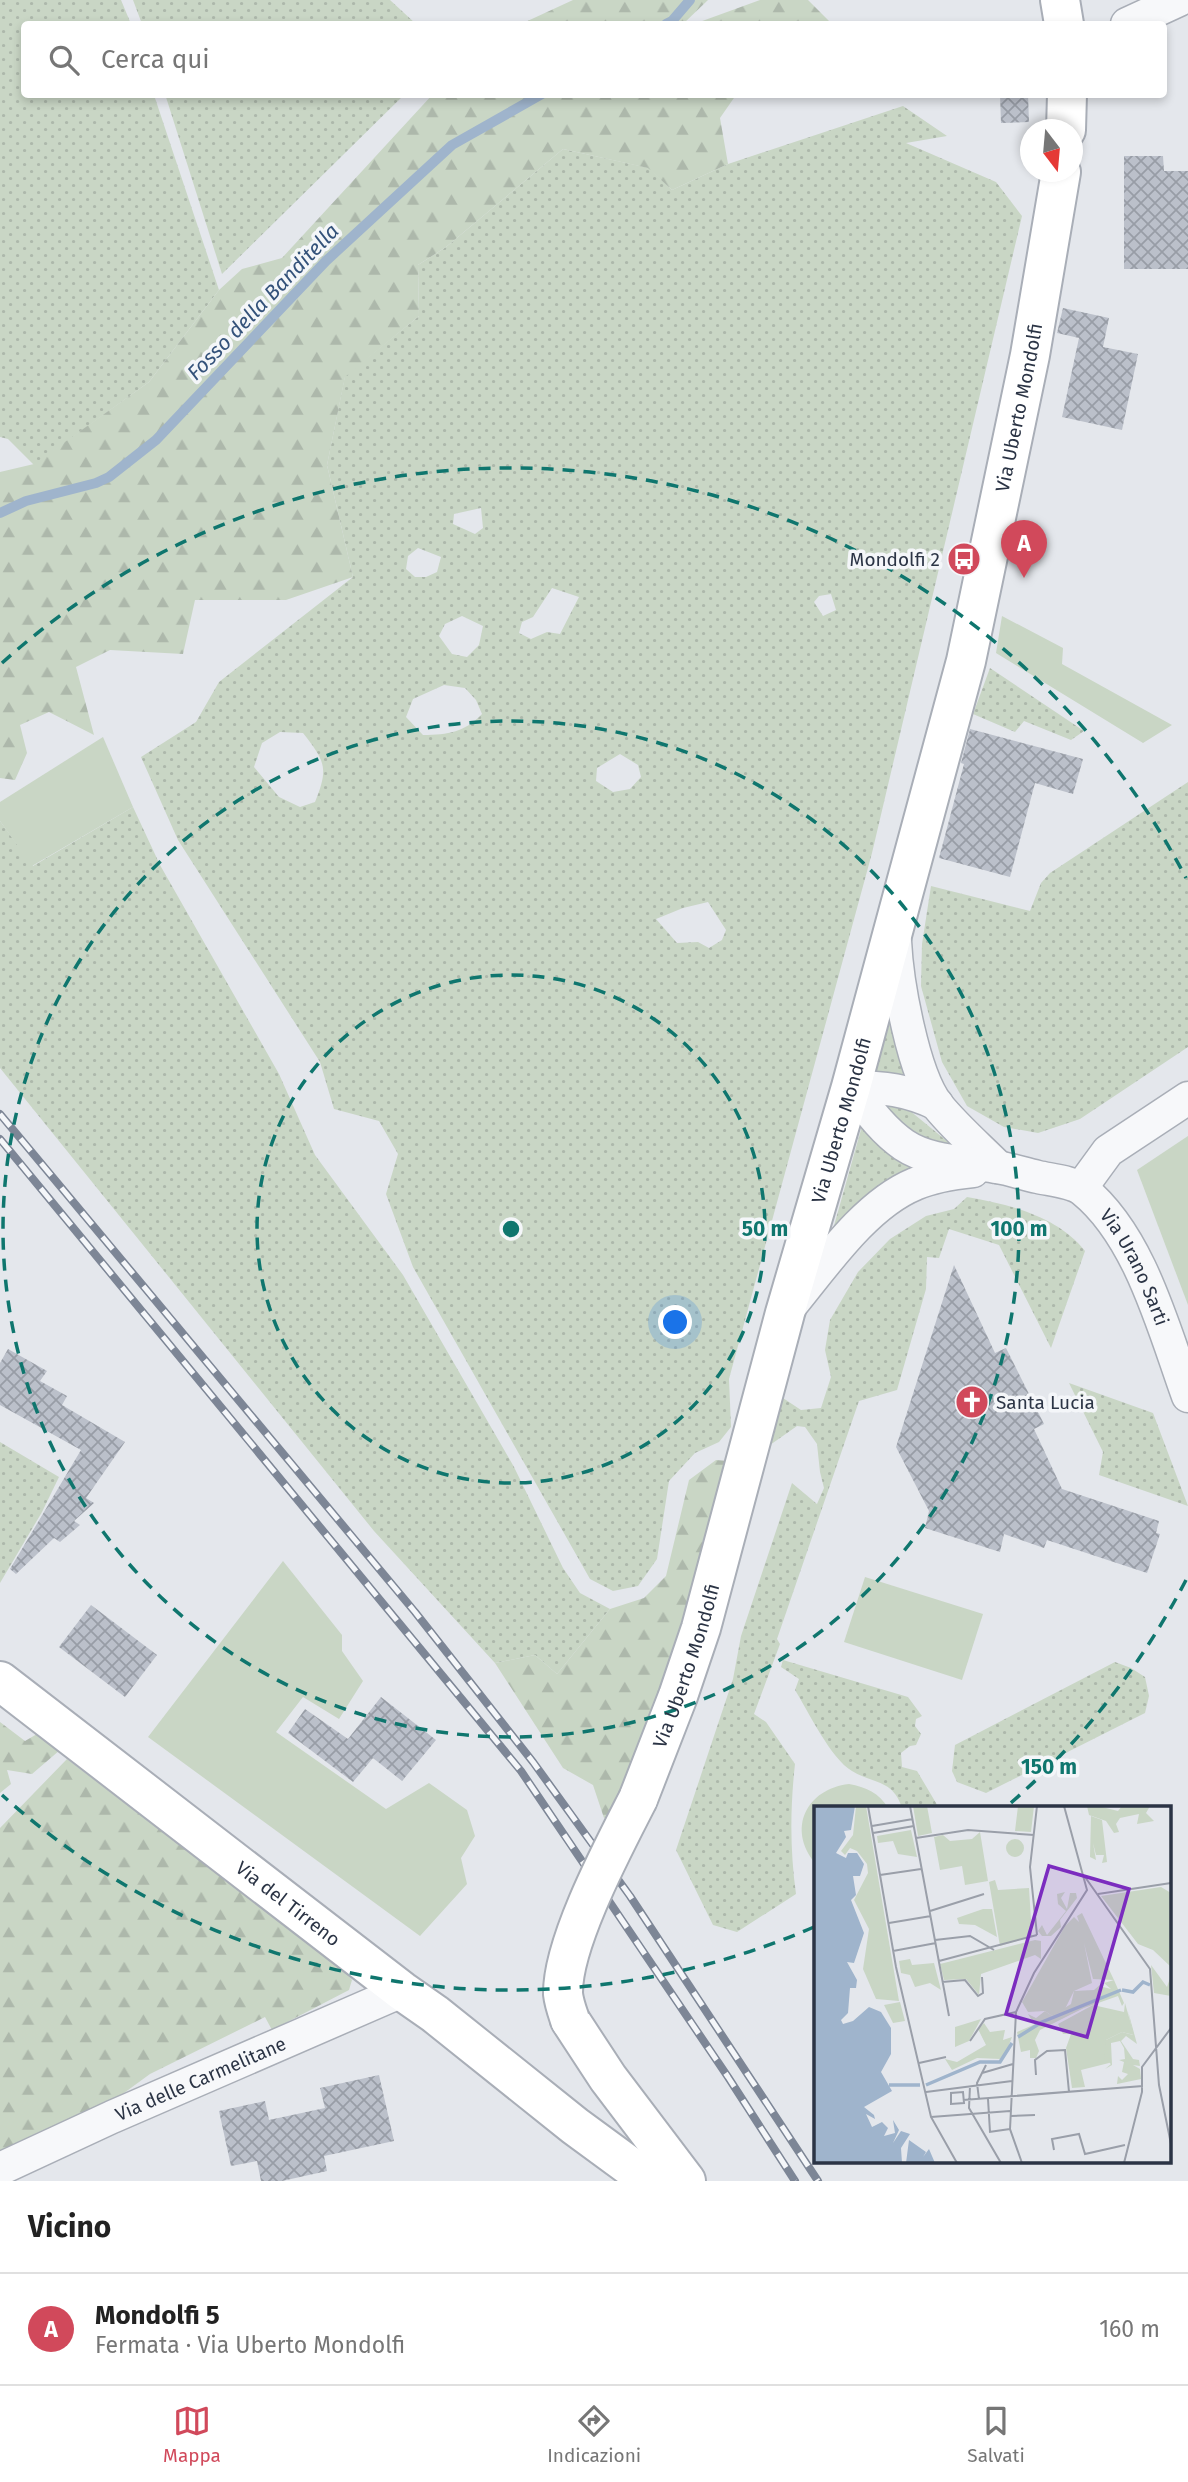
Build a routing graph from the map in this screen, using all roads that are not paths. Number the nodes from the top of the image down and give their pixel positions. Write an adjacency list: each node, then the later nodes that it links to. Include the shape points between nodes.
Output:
1 (1060, 0): 3 (main road)
2 (1179, 0): 4 (street)
3 (1064, 21)
4 (1134, 21)
5 (1067, 98): 6 (main road)
6 (1066, 119)
7 (1059, 182): 8 (main road, Via Uberto Mondolfi, via 981,597)
8 (894, 926): 9 (main road, Via Uberto Mondolfi); 11 (street, via 906,1017)
9 (851, 1087): 11 (street, via 901,1090); 12 (street, via 873,1117 905,1146 930,1157); 14 (main road, Via Uberto Mondolfi)
10 (1188, 1098): 13 (street, via 1108,1151)
11 (936, 1104): 12 (street)
12 (998, 1167): 13 (street); 14 (street, via 944,1175 896,1194 852,1233)
13 (1081, 1188): 15 (street, Via Urano Sarti, via 1119,1231 1138,1266)
14 (785, 1313): 18 (main road, Via Uberto Mondolfi, bridge, via 701,1628 638,1799 592,1896 567,1968 564,1993 570,2020)
15 (1188, 1396)
16 (0, 1681): 17 (main road, Via del Tirreno)
17 (402, 1991): 19 (main road, Via del Tirreno); 20 (street, Via delle Carmelitane)
18 (608, 2078): 19 (main road, Via del Tirreno, via 636,2120 630,2134); 22 (main road, Via Uberto Mondolfi)
19 (575, 2126): 21 (main road, Via del Tirreno)
20 (0, 2169)
21 (650, 2181)
22 (686, 2181)

